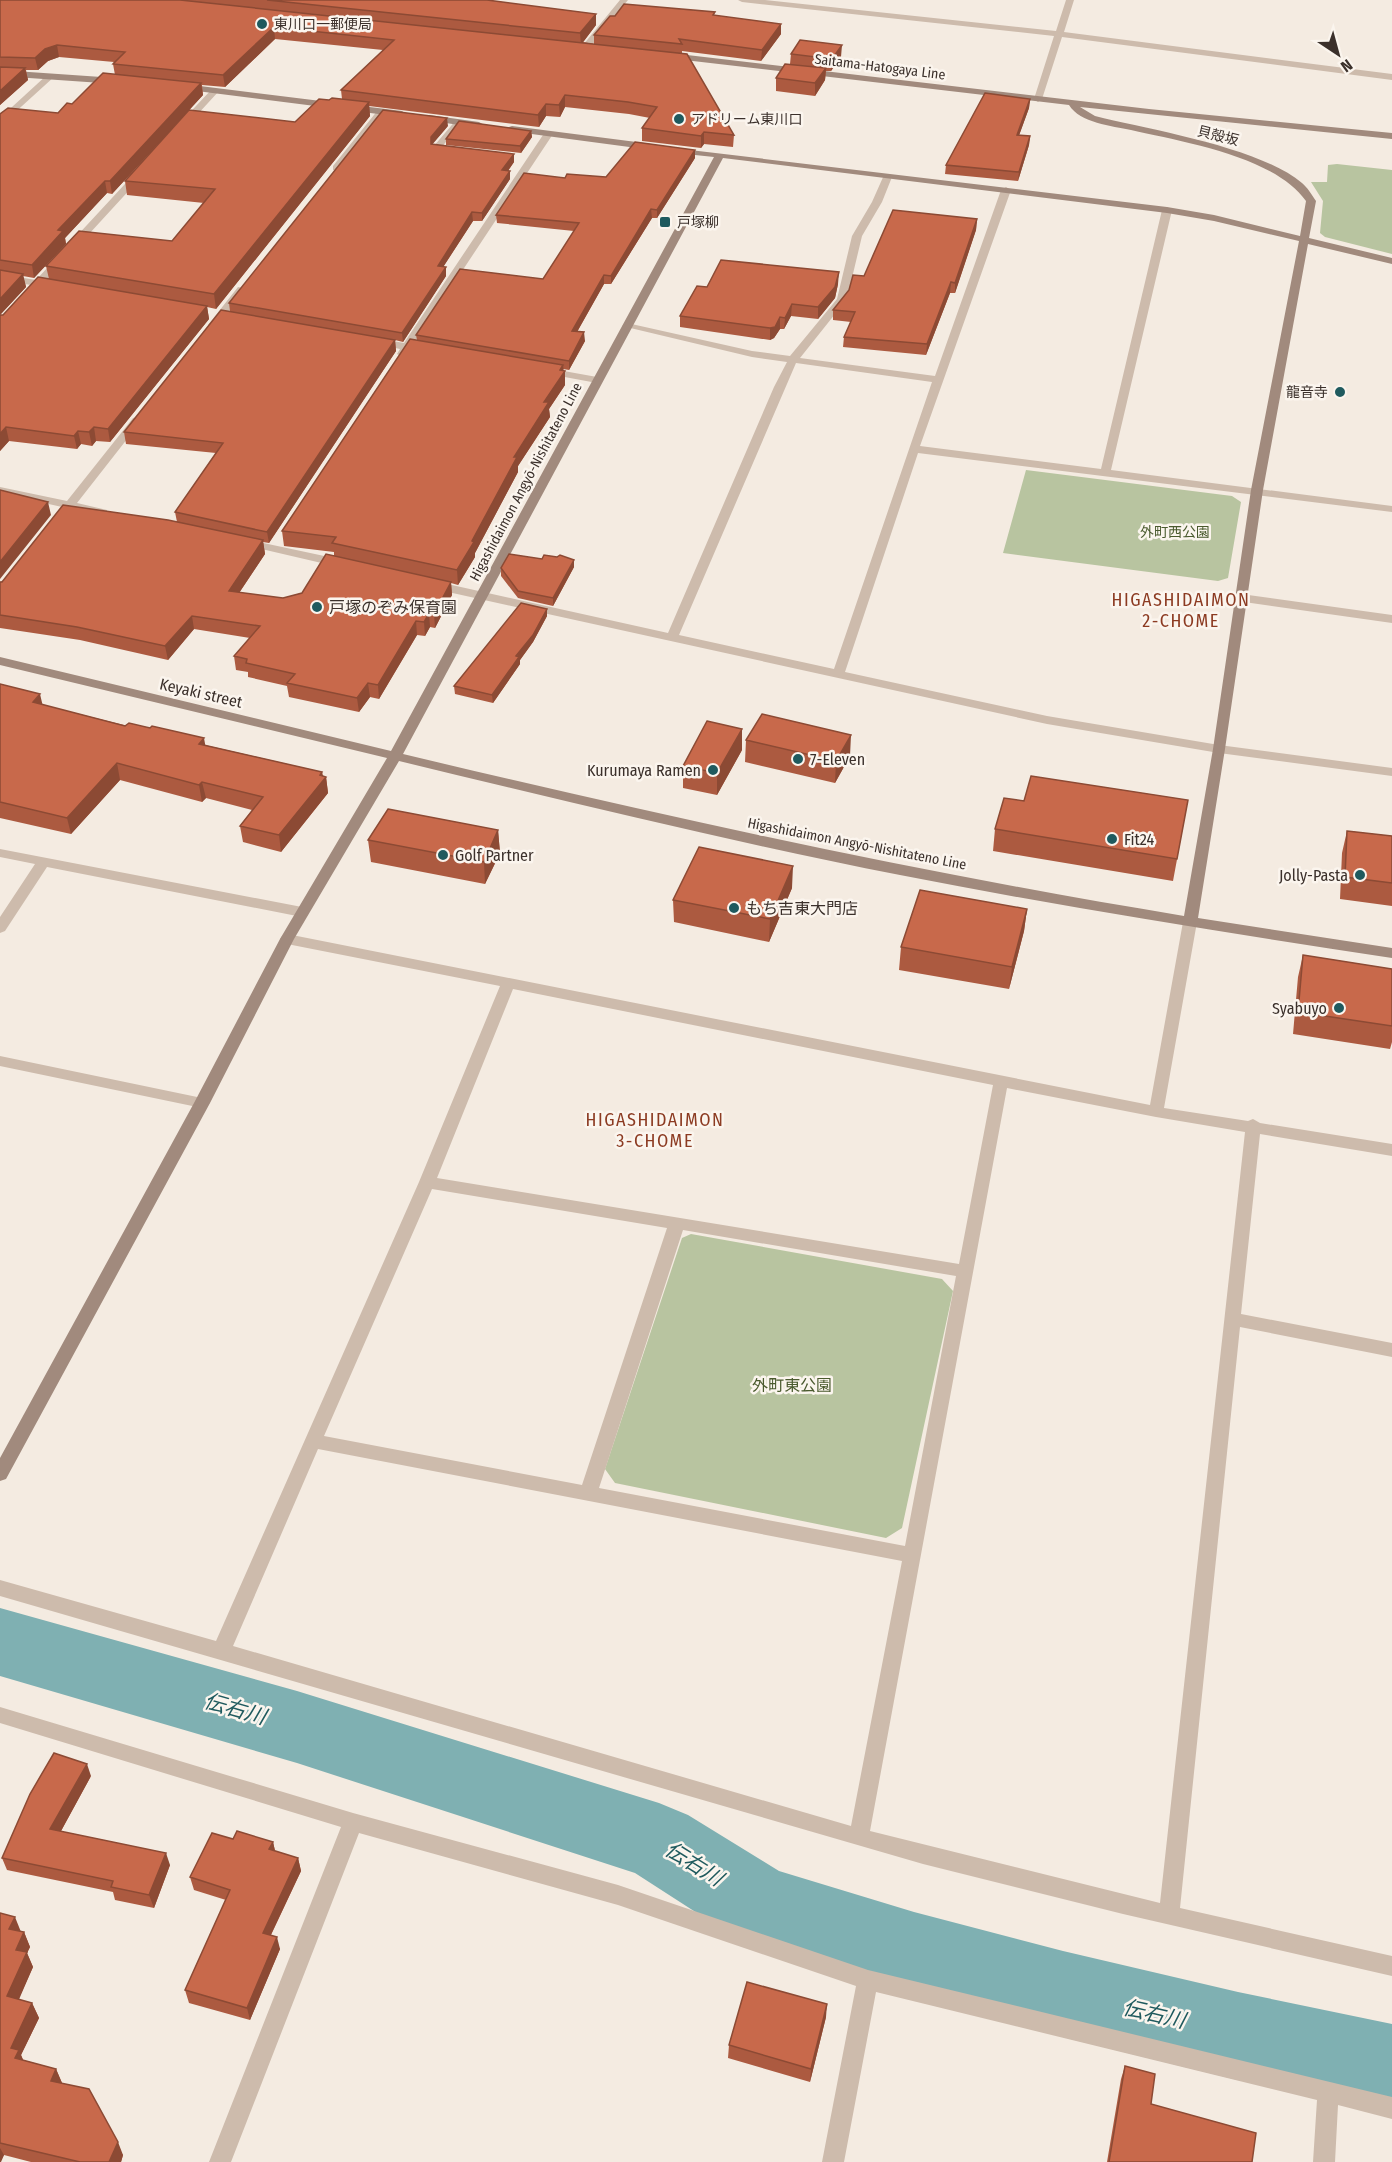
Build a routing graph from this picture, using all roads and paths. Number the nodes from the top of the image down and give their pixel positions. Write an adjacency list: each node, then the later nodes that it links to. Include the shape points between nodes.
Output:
1 (624, 0): 6 (street)
2 (742, 0): 4 (street)
3 (1070, 0): 4 (street)
4 (1060, 34): 11 (street); 15 (street)
5 (576, 46): 6 (main road)
6 (586, 47): 7 (main road)
7 (598, 48)
8 (657, 55): 15 (main road, Saitama-Hatogaya Line)
9 (0, 73): 10 (main road)
10 (51, 76): 12 (main road); 19 (street)
11 (1392, 77)
12 (127, 81)
13 (171, 86): 14 (main road)
14 (215, 91): 17 (main road); 23 (street)
15 (1038, 99): 16 (main road, Saitama-Hatogaya Line)
16 (1071, 104): 24 (main road, Saitama-Hatogaya Line); 34 (main road, 貝殻坂, via 1092,118 1251,159 1288,175 1303,186 1311,201)
17 (381, 112): 18 (main road); 30 (street)
18 (458, 122): 20 (main road); 25 (street, via 436,149)
19 (0, 123)
20 (491, 126)
21 (503, 128): 22 (main road)
22 (548, 134): 26 (main road); 28 (street)
23 (174, 135)
24 (1392, 136)
25 (459, 152)
26 (720, 155): 31 (main road); 44 (main road, Higashidaimon Angyō-Nishitateno Line)
27 (517, 158): 28 (street)
28 (528, 159): 47 (street)
29 (150, 161): 38 (street)
30 (330, 176)
31 (886, 177): 32 (main road); 49 (street, via 857,236 842,299)
32 (1006, 190): 33 (main road); 53 (street)
33 (1167, 210): 34 (main road); 56 (street)
34 (1304, 239): 35 (main road); 58 (main road)
35 (1392, 261)
36 (0, 277): 38 (street)
37 (250, 278): 42 (street)
38 (38, 284): 39 (street); 40 (street)
39 (60, 288)
40 (22, 300)
41 (210, 313): 42 (street)
42 (221, 315): 43 (street); 45 (street)
43 (233, 317)
44 (627, 326): 49 (street, via 752,354); 52 (main road, Higashidaimon Angyō-Nishitateno Line)
45 (207, 333)
46 (361, 339): 47 (street)
47 (407, 346): 48 (street); 50 (street)
48 (441, 352)
49 (794, 358): 53 (street); 69 (street)
50 (394, 366)
51 (532, 369): 52 (street)
52 (597, 380): 66 (main road, Higashidaimon Angyō-Nishitateno Line)
53 (939, 380): 55 (street)
54 (142, 415): 59 (street)
55 (914, 449): 56 (street); 71 (street)
56 (1106, 474): 58 (street)
57 (0, 490): 59 (street)
58 (1257, 490): 60 (street); 67 (main road)
59 (69, 505): 61 (street); 62 (street)
60 (1392, 509)
61 (115, 515)
62 (56, 522)
63 (228, 539): 64 (street, via 277,544)
64 (356, 567)
65 (426, 584): 66 (street)
66 (482, 597): 69 (street); 73 (main road, Higashidaimon Angyō-Nishitateno Line)
67 (1241, 598): 68 (street); 72 (main road)
68 (1392, 619)
69 (672, 638): 71 (street)
70 (0, 662): 73 (main road, Keyaki street)
71 (839, 672): 72 (street, via 1047,720)
72 (1220, 749): 74 (street); 78 (main road)
73 (395, 756): 77 (main road); 78 (main road, Higashidaimon Angyō-Nishitateno Line, via 667,821 887,868)
74 (1392, 772)
75 (0, 853): 76 (street)
76 (43, 862): 77 (street); 79 (street)
77 (302, 912): 80 (main road)
78 (1191, 922): 81 (main road, Higashidaimon Angyō-Nishitateno Line); 86 (street)
79 (0, 928)
80 (287, 939): 82 (street); 85 (main road)
81 (1392, 953)
82 (508, 983): 84 (street); 89 (street)
83 (0, 1061): 85 (street)
84 (1001, 1081): 86 (street); 91 (street)
85 (202, 1103): 95 (main road)
86 (1156, 1112): 87 (street)
87 (1253, 1125): 88 (street); 92 (street)
88 (1392, 1150)
89 (427, 1182): 90 (street); 94 (street)
90 (677, 1223): 91 (street); 96 (street)
91 (965, 1271): 97 (street)
92 (1232, 1319): 93 (street); 103 (street)
93 (1392, 1350)
94 (314, 1441): 96 (street); 99 (street)
95 (0, 1474)
96 (588, 1495): 97 (street)
97 (911, 1555): 102 (street)
98 (0, 1587): 99 (street)
99 (222, 1649): 102 (street)
100 (0, 1715): 101 (street)
101 (353, 1822): 105 (street, via 618,1895); 108 (street)
102 (859, 1837): 103 (street)
103 (1169, 1915): 104 (street)
104 (1392, 1966)
105 (868, 1980): 106 (street); 109 (street)
106 (1328, 2092): 107 (street); 110 (street)
107 (1392, 2108)
108 (220, 2162)
109 (833, 2162)
110 (1324, 2162)

